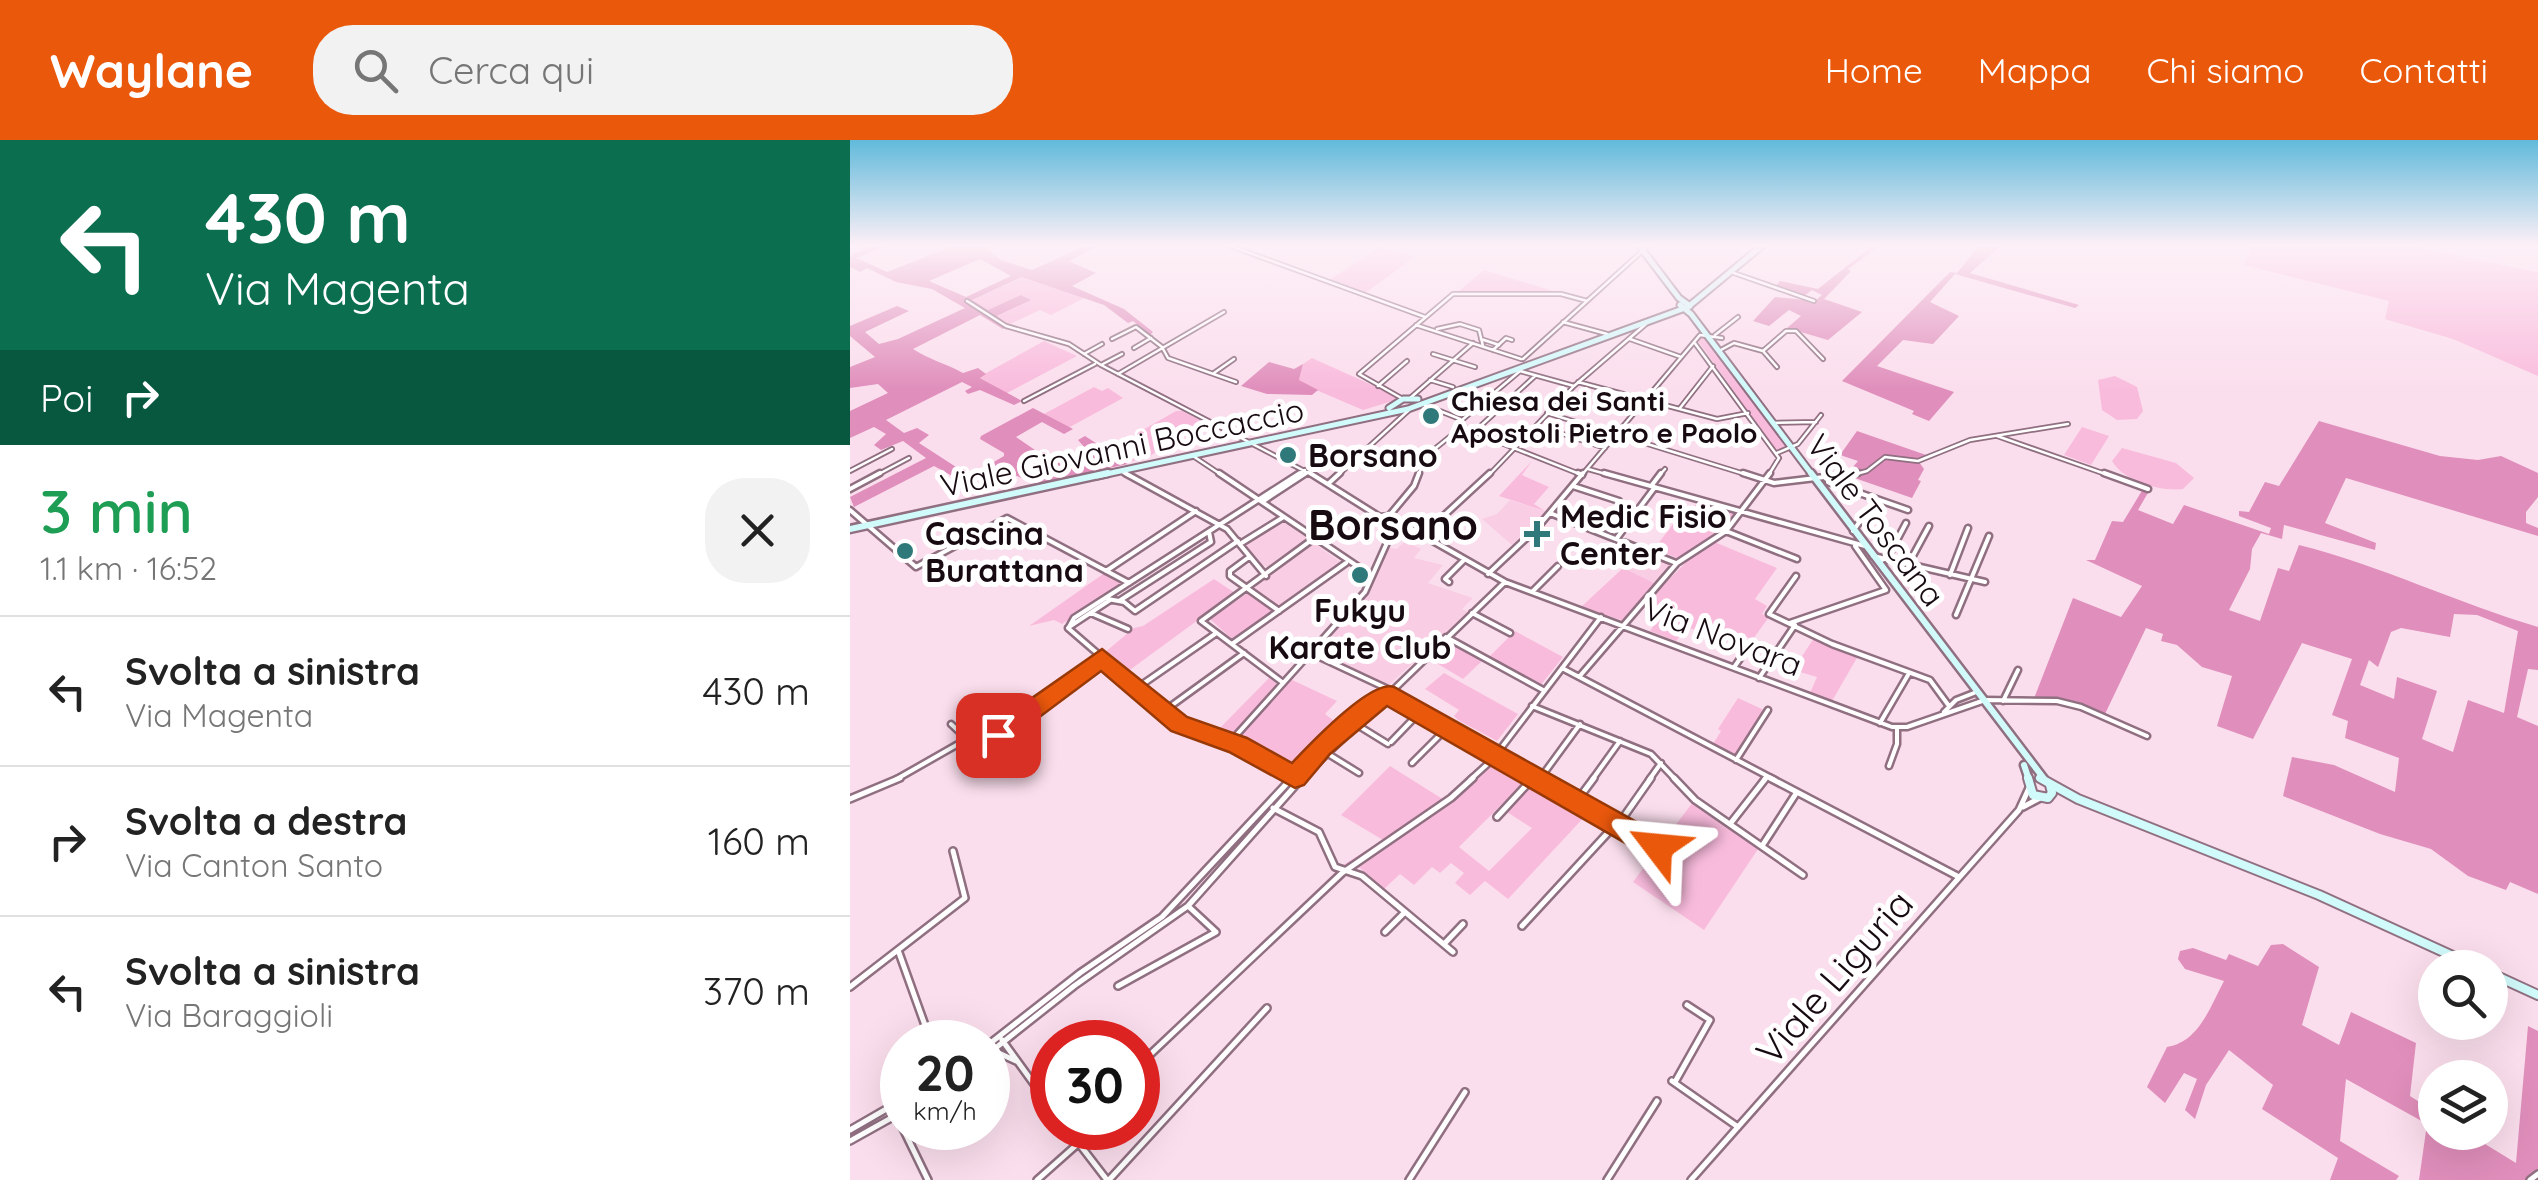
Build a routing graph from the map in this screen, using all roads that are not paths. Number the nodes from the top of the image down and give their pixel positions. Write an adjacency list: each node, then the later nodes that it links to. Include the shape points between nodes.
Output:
1 (1359, 293): 12 (street)
2 (1597, 293): 9 (street)
3 (1675, 293): 10 (street, Viale Toscana)
4 (1708, 293): 10 (street)
5 (1708, 293): 10 (street)
6 (1792, 293): 7 (street)
7 (1814, 300)
8 (966, 301): 37 (street, via 1008,326)
9 (1588, 301): 12 (street, via 1561,294 1453,294); 14 (street)
10 (1684, 305): 15 (street, Viale Giovanni Boccaccio); 18 (street, Viale Toscana); 19 (street, Viale Giovanni Boccaccio)
11 (1224, 312): 33 (street)
12 (1426, 317): 16 (street)
13 (1738, 317): 20 (street)
14 (1563, 322): 19 (street); 45 (street)
15 (1646, 324): 25 (street); 45 (street, Viale Giovanni Boccaccio)
16 (1416, 325): 17 (street); 56 (street, via 1359,374)
17 (1432, 330): 24 (street, via 1460,324 1479,330); 28 (street)
18 (1704, 332): 20 (street); 27 (street); 35 (street, Viale Toscana)
19 (1607, 334): 45 (street, Viale Giovanni Boccaccio)
20 (1715, 335): 22 (street)
21 (1152, 338): 23 (street, via 1136,326); 32 (street); 33 (street)
22 (1722, 338)
23 (1112, 339)
24 (1481, 339): 30 (street); 31 (street)
25 (1630, 339): 40 (street); 55 (street)
26 (1512, 340): 30 (street)
27 (1694, 342): 40 (street); 47 (street, Viale Toscana)
28 (1473, 343): 31 (street); 43 (street)
29 (1102, 344): 37 (street)
30 (1499, 345): 34 (street)
31 (1482, 346): 34 (street)
32 (1134, 348)
33 (1162, 350): 50 (street); 51 (street)
34 (1493, 350): 45 (street)
35 (1718, 351): 36 (street, via 1733,344); 67 (street, Viale Toscana)
36 (1763, 351): 42 (street, via 1786,331 1796,331); 49 (street)
37 (1084, 354): 46 (street)
38 (1122, 354): 46 (street)
39 (1433, 354): 43 (street)
40 (1681, 358): 59 (street)
41 (1234, 359): 51 (street)
42 (1823, 359)
43 (1453, 360): 48 (street); 53 (street)
44 (1408, 361): 56 (street)
45 (1524, 362): 52 (street); 58 (street, Viale Giovanni Boccaccio); 61 (street, Viale Giovanni Boccaccio); 69 (street)
46 (1099, 364): 50 (street); 60 (street)
47 (1713, 366): 62 (street); 64 (street, Viale Toscana)
48 (1475, 367)
49 (1777, 368)
50 (1118, 374): 74 (street)
51 (1214, 374): 54 (street)
52 (1535, 376): 57 (street); 70 (street)
53 (1430, 380): 58 (street); 61 (street)
54 (1236, 382)
55 (1578, 382): 57 (street); 59 (street)
56 (1378, 386): 61 (street)
57 (1574, 386): 63 (street)
58 (1453, 387): 61 (street, Viale Giovanni Boccaccio)
59 (1647, 398): 62 (street); 72 (street)
60 (1024, 401)
61 (1407, 403): 69 (street, via 1454,416); 74 (street, Viale Giovanni Boccaccio); 92 (street)
62 (1680, 408): 64 (street, via 1718,419)
63 (1548, 413): 72 (street); 75 (street)
64 (1748, 413): 79 (street, Viale Toscana)
65 (1820, 415): 66 (street)
66 (1816, 422): 67 (street); 78 (street)
67 (1772, 423): 78 (street, Viale Toscana)
68 (2068, 424): 73 (street)
69 (1462, 426): 70 (street); 105 (street, via 1426,456 1414,486)
70 (1474, 432): 75 (street)
71 (1562, 434): 76 (street)
72 (1616, 434): 76 (street); 89 (street)
73 (1994, 435): 91 (street, via 1918,461 1885,457 1865,472); 96 (street)
74 (1246, 441): 80 (street, Viale Giovanni Boccaccio); 87 (street); 108 (street, Viale Giovanni Boccaccio)
75 (1514, 448): 88 (street); 117 (street)
76 (1605, 448): 83 (street)
77 (892, 449): 85 (street)
78 (1793, 450): 79 (street); 82 (street); 90 (street, Viale Toscana)
79 (1775, 454): 82 (street, Viale Toscana)
80 (1192, 455): 86 (street, Viale Giovanni Boccaccio); 97 (street)
81 (909, 458): 95 (street)
82 (1780, 458): 89 (street)
83 (1588, 468): 88 (street); 94 (street)
84 (1665, 469): 94 (street)
85 (850, 470)
86 (1121, 470): 102 (street); 108 (street, Viale Giovanni Boccaccio)
87 (1307, 471): 92 (street); 97 (street)
88 (1582, 475): 93 (street)
89 (1767, 481): 90 (street); 103 (street)
90 (1816, 481): 91 (street); 115 (street, Viale Toscana)
91 (1825, 481): 101 (street)
92 (1328, 484): 105 (street)
93 (1573, 486): 98 (street); 104 (street)
94 (1653, 487): 103 (street); 119 (street)
95 (850, 489)
96 (2148, 489)
97 (1259, 502): 106 (street); 109 (street)
98 (1620, 502)
99 (850, 510): 108 (street)
100 (1868, 510): 115 (street)
101 (1908, 510)
102 (1196, 511): 109 (street); 133 (street)
103 (1743, 512): 114 (street); 121 (street)
104 (1550, 513): 119 (street); 134 (street)
105 (1389, 516): 110 (street)
106 (1282, 518): 120 (street); 122 (street)
107 (1906, 523): 125 (street)
108 (865, 524): 112 (street, Viale Giovanni Boccaccio); 133 (street, via 918,567 1010,518)
109 (1220, 524): 116 (street); 122 (street)
110 (1404, 524): 117 (street); 137 (street, via 1391,535)
111 (1929, 526): 130 (street)
112 (850, 527)
113 (1968, 528): 135 (street)
114 (1726, 531): 126 (street); 131 (street)
115 (1853, 531): 123 (street, Viale Toscana)
116 (1209, 532): 144 (street); 148 (street, via 1211,541)
117 (1424, 534): 127 (street)
118 (1989, 536): 140 (street)
119 (1617, 538): 131 (street)
120 (1313, 539): 129 (street); 136 (street)
121 (1852, 542): 123 (street); 139 (street)
122 (1240, 544): 124 (street); 148 (street, via 1135,610)
123 (1862, 544): 128 (street, Viale Toscana)
124 (1249, 556): 136 (street); 145 (street, via 1229,572)
125 (1888, 557): 128 (street); 130 (street)
126 (1797, 559)
127 (1464, 560): 134 (street); 141 (street)
128 (1874, 560): 178 (street, Viale Toscana)
129 (1347, 562): 137 (street); 149 (street)
130 (1909, 563): 135 (street)
131 (1677, 564): 155 (street)
132 (1558, 566): 146 (street)
133 (1106, 571): 144 (street)
134 (1488, 574): 142 (street, Via Novara)
135 (1950, 575): 140 (street)
136 (1266, 576): 145 (street)
137 (1372, 576): 165 (street)
138 (1796, 576): 156 (street, via 1768,614)
139 (1878, 580): 156 (street, via 1886,590)
140 (1968, 580): 143 (street); 152 (street)
141 (1449, 582)
142 (1505, 582): 146 (street, Via Novara); 151 (street)
143 (1985, 582)
144 (1129, 583): 147 (street)
145 (1248, 589): 149 (street); 154 (street)
146 (1532, 592): 153 (street, Via Novara)
147 (1108, 599): 148 (street); 150 (street)
148 (1118, 602)
149 (1279, 610): 162 (street)
150 (1089, 611): 157 (street); 166 (street, via 1069,626)
151 (1472, 612): 159 (street); 160 (street)
152 (1956, 615)
153 (1602, 617): 155 (street, Via Novara); 168 (street)
154 (1202, 621): 158 (street)
155 (1622, 624): 169 (street, Via Novara); 172 (street)
156 (1792, 624): 173 (street); 181 (street, via 1930,680)
157 (1128, 629)
158 (1216, 633): 162 (street); 175 (street)
159 (1510, 633)
160 (1446, 637): 176 (street); 177 (street)
161 (1280, 640): 167 (street)
162 (1232, 644): 164 (street)
163 (1746, 650): 169 (street)
164 (1244, 653): 174 (street); 185 (street)
165 (1310, 653): 167 (street); 177 (street)
166 (1102, 658): 175 (street); 195 (street, via 998,735 976,743)
167 (1305, 659): 174 (street)
168 (1562, 668): 172 (street); 176 (street)
169 (1734, 668): 173 (street, Via Novara)
170 (2018, 670): 180 (street)
171 (1908, 675): 189 (street)
172 (1579, 677): 201 (street)
173 (1759, 678): 189 (street, Via Novara)
174 (1283, 683): 197 (street)
175 (1137, 688): 185 (street)
176 (1544, 690): 182 (street)
177 (1388, 691): 186 (street); 188 (street)
178 (1974, 693): 179 (street, Viale Toscana); 181 (street)
179 (1980, 701): 180 (street); 183 (street); 200 (street, Viale Toscana)
180 (2003, 701): 194 (street, via 2069,703)
181 (1953, 703): 183 (street); 187 (street)
182 (1532, 706): 191 (street); 199 (street)
183 (1958, 709): 187 (street)
184 (1768, 710): 201 (street)
185 (1164, 711): 197 (street, via 1179,724)
186 (1419, 714): 188 (street, via 1389,742); 193 (street)
187 (1940, 715): 192 (street)
188 (1354, 723): 198 (street)
189 (1880, 723): 192 (street, Via Novara)
190 (951, 724): 195 (street)
191 (1580, 724): 196 (street); 208 (street)
192 (1897, 728): 204 (street)
193 (1445, 729): 199 (street); 203 (street)
194 (2147, 736)
195 (967, 739): 214 (street)
196 (1621, 740): 202 (street); 215 (street)
197 (1230, 742): 207 (street)
198 (1322, 750): 205 (street); 207 (street)
199 (1494, 756): 208 (street); 224 (street, via 1451,798)
200 (2021, 756): 209 (street, Viale Toscana); 210 (street, Viale Toscana)
201 (1736, 760): 206 (street)
202 (1660, 762): 219 (street); 220 (street, via 1687,793)
203 (1412, 763)
204 (1889, 766)
205 (1359, 774)
206 (1767, 776): 211 (street); 220 (street)
207 (1297, 778): 216 (street)
208 (1536, 780): 215 (street); 218 (street)
209 (2046, 782): 210 (street); 212 (street, via 2052,793); 213 (street)
210 (2029, 787): 212 (street); 217 (street, Viale Liguria)
211 (1798, 792): 221 (street); 226 (street)
212 (2044, 798): 213 (street); 217 (street, Viale Liguria)
213 (2078, 798): 235 (street)
214 (850, 799)
215 (1576, 802): 219 (street)
216 (1271, 807): 224 (street, via 1319,832 1333,865); 227 (street); 230 (street)
217 (2019, 810): 226 (street, Viale Liguria)
218 (1497, 817)
219 (1617, 824): 222 (street); 231 (street)
220 (1730, 824): 221 (street)
221 (1762, 846): 225 (street)
222 (1658, 847)
223 (954, 851): 234 (street, via 965,898)
224 (1346, 871): 228 (street, via 1362,876); 245 (street)
225 (1803, 876)
226 (1958, 877): 254 (street, Viale Liguria)
227 (1188, 906): 230 (street); 239 (street, via 1216,932)
228 (1405, 912): 232 (street); 233 (street)
229 (1462, 924): 233 (street)
230 (1156, 926): 244 (street, via 1083,971)
231 (1522, 926)
232 (1384, 932)
233 (1444, 944): 236 (street)
234 (898, 950): 238 (street); 243 (street)
235 (2440, 950)
236 (1453, 952)
237 (2508, 981): 240 (street)
238 (850, 986)
239 (1118, 986)
240 (2538, 995)
241 (1688, 1005): 254 (street, via 1710,1020 1674,1082)
242 (1267, 1008): 263 (street)
243 (924, 1020)
244 (1010, 1032)
245 (1160, 1044)
246 (1010, 1053): 248 (street)
247 (1010, 1059): 248 (street)
248 (1016, 1062): 249 (street)
249 (1030, 1080)
250 (1465, 1092): 264 (street)
251 (1658, 1101): 265 (street)
252 (880, 1113): 255 (street)
253 (880, 1124): 256 (street)
254 (1738, 1128): 266 (street, Viale Liguria)
255 (850, 1130)
256 (850, 1141)
257 (913, 1150): 261 (street)
258 (1070, 1150): 262 (street)
259 (1084, 1150): 263 (street)
260 (2538, 1174): 267 (street)
261 (928, 1180)
262 (1037, 1180)
263 (1108, 1180)
264 (1409, 1180)
265 (1608, 1180)
266 (1692, 1180)
267 (2530, 1180)

